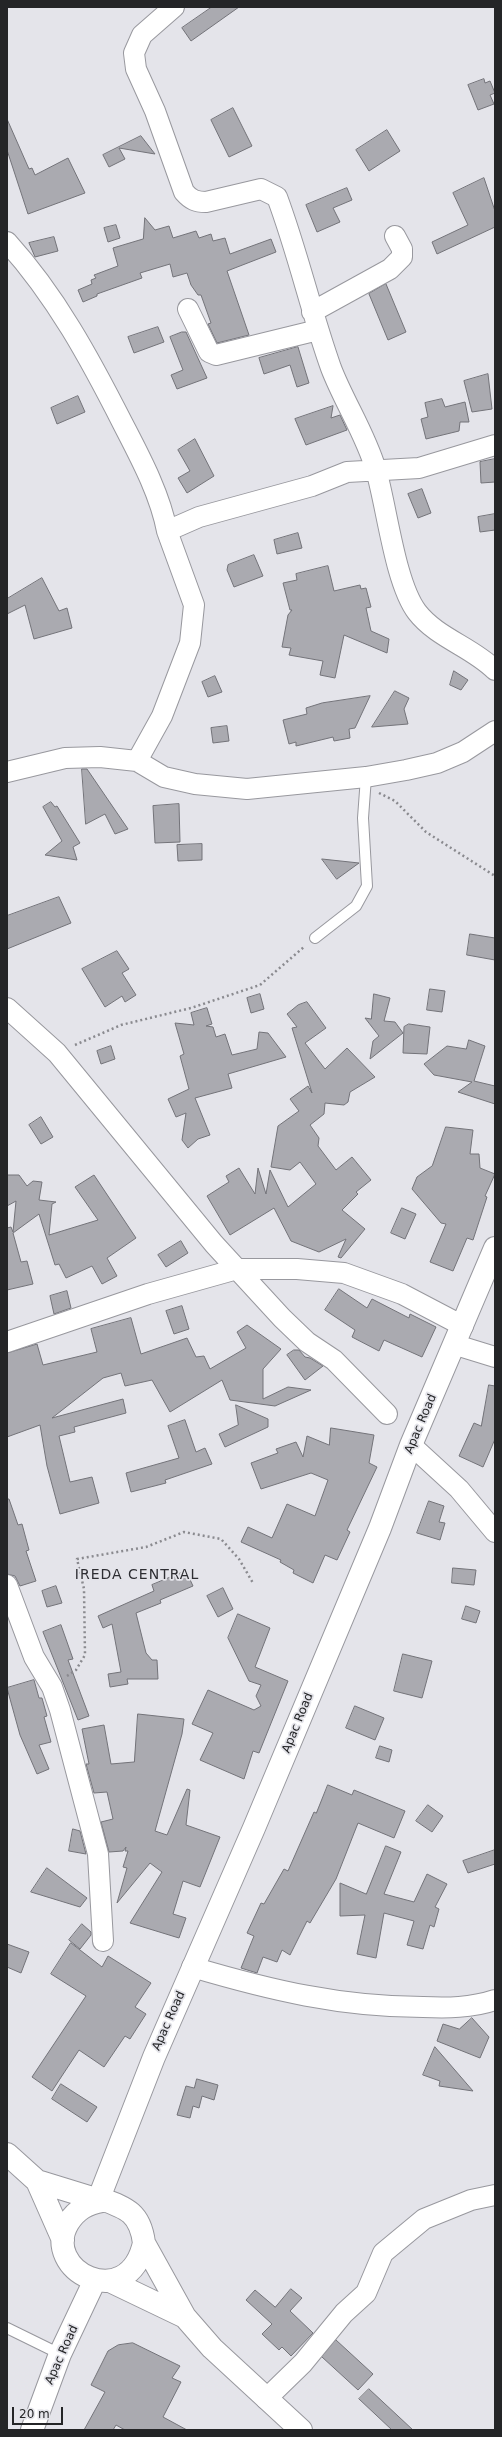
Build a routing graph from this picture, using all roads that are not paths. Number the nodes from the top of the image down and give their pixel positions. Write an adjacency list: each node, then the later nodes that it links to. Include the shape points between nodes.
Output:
1 (174, 7): 5 (street, via 142,35 134,53 136,69 155,111 184,192 197,202 261,189 277,197)
2 (395, 236): 5 (street, via 402,249 402,258)
3 (7, 242): 8 (street, via 30,268 73,330 142,461)
4 (188, 308): 5 (street, via 209,352 216,356)
5 (315, 321): 7 (street, via 336,381)
6 (495, 444): 7 (street, via 420,468)
7 (376, 469): 8 (street, via 347,472 312,486 199,517); 9 (street, via 404,587 416,611 427,623 486,661)
8 (167, 531): 11 (street, via 194,605 190,643 162,716)
9 (495, 670)
10 (495, 732): 13 (street, via 463,752 437,763)
11 (138, 761): 12 (street, via 100,757 65,758); 13 (street, via 164,777 194,784 247,789)
12 (7, 772)
13 (366, 782): 14 (lane, via 363,818 367,886 356,906)
14 (315, 938)
15 (7, 1008): 17 (street, via 57,1053 146,1164)
16 (495, 1248): 18 (main road, Apac Road)
17 (236, 1269): 18 (street, via 297,1269 344,1273 402,1294); 19 (street, via 148,1294); 21 (street, via 282,1318 307,1342 334,1360)
18 (460, 1335): 20 (street); 22 (main road, Apac Road)
19 (7, 1342)
20 (495, 1357)
21 (387, 1414)
22 (411, 1445): 23 (street, via 459,1489); 26 (main road, Apac Road, via 380,1528 254,1828)
23 (495, 1532)
24 (7, 1585): 25 (street, via 34,1657 52,1687 60,1710 98,1854)
25 (103, 1941)
26 (192, 1967): 27 (street, via 271,1990 343,2002 396,2007 460,2008); 31 (main road, Apac Road, via 154,2057)
27 (495, 2000)
28 (7, 2154): 29 (main road)
29 (37, 2181): 31 (main road); 32 (main road)
30 (495, 2195): 38 (street, via 471,2200 424,2219 383,2253 366,2293 344,2313 303,2363)
31 (101, 2199): 32 (main road, via 86,2205 73,2215 66,2227); 33 (main road, via 126,2208 136,2217 142,2229)
32 (63, 2240): 34 (main road, via 65,2254 72,2266 82,2275)
33 (144, 2243): 34 (main road, via 141,2256 133,2268); 35 (main road)
34 (104, 2281): 35 (main road); 37 (main road, Apac Road)
35 (185, 2317): 38 (main road, via 212,2348)
36 (7, 2328): 37 (lane)
37 (60, 2354): 39 (main road, Apac Road)
38 (266, 2399): 40 (main road)
39 (32, 2430)
40 (300, 2430)

